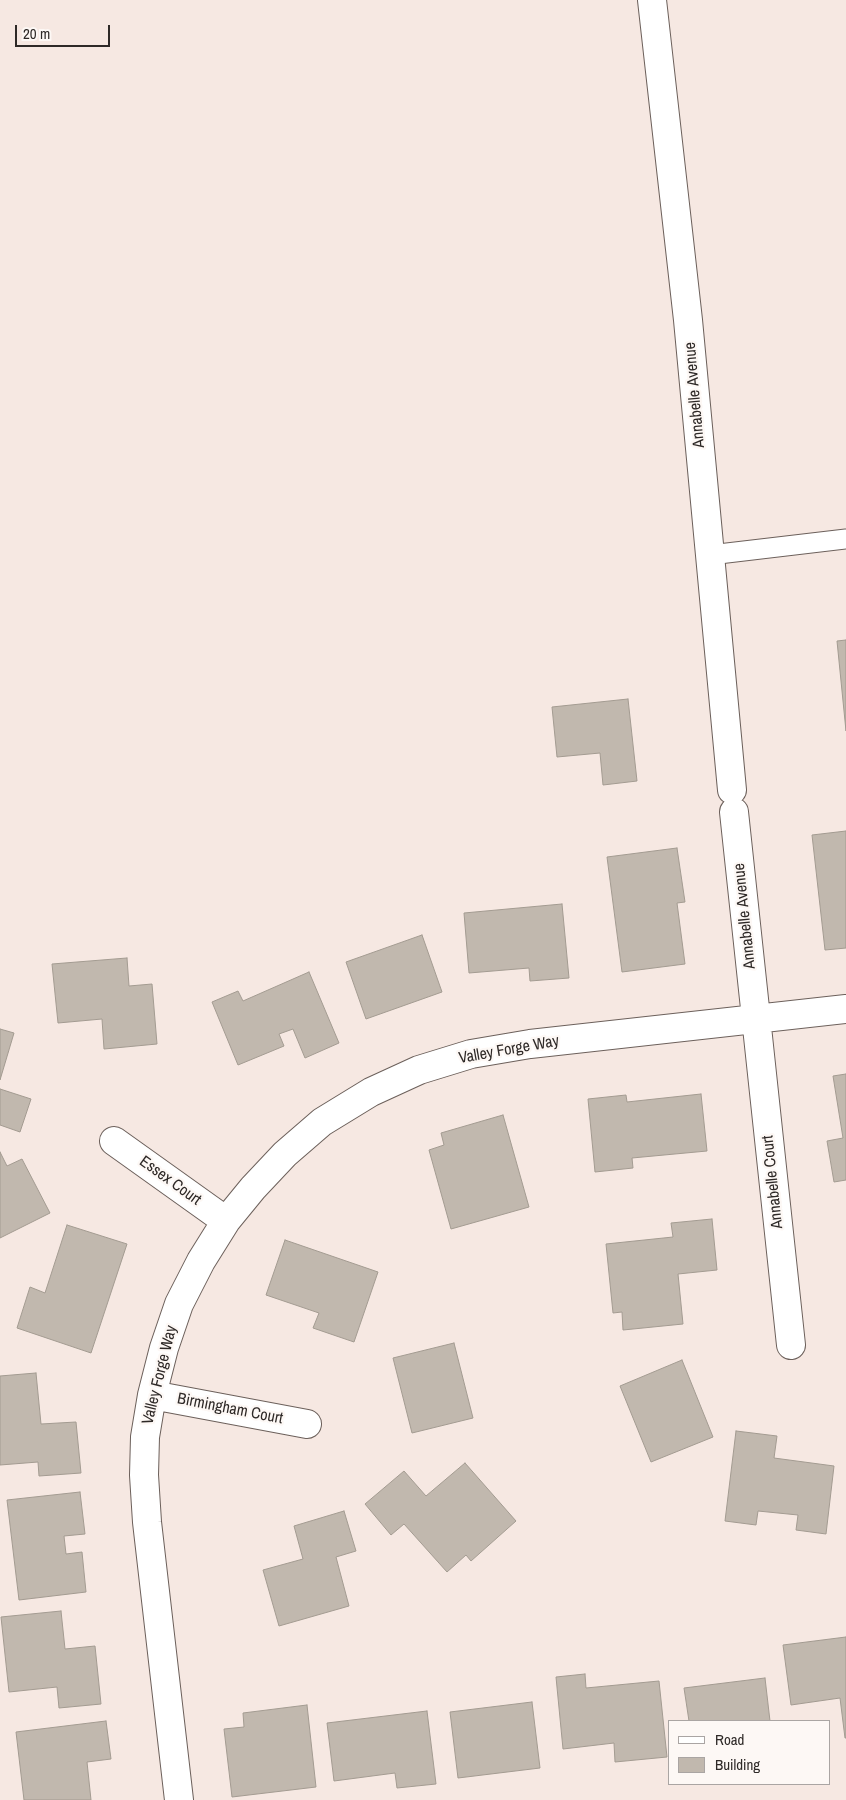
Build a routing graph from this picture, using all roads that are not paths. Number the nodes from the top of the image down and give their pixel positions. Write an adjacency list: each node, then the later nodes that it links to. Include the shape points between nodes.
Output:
1 (652, 0): 3 (street, Annabelle Avenue, via 688,320)
2 (846, 539): 3 (lane)
3 (710, 555): 5 (street, Annabelle Avenue)
4 (846, 1009): 5 (street, Valley Forge Way)
5 (756, 1019): 7 (street, Valley Forge Way, via 530,1044 472,1054 419,1070 371,1092 322,1122 285,1154); 8 (street, Annabelle Court)
6 (114, 1141): 7 (street, Essex Court)
7 (226, 1221): 9 (street, Valley Forge Way, via 180,1304)
8 (791, 1345)
9 (152, 1394): 10 (street, Birmingham Court); 11 (street, Valley Forge Way, via 145,1437 144,1475)
10 (307, 1424)
11 (179, 1800)

